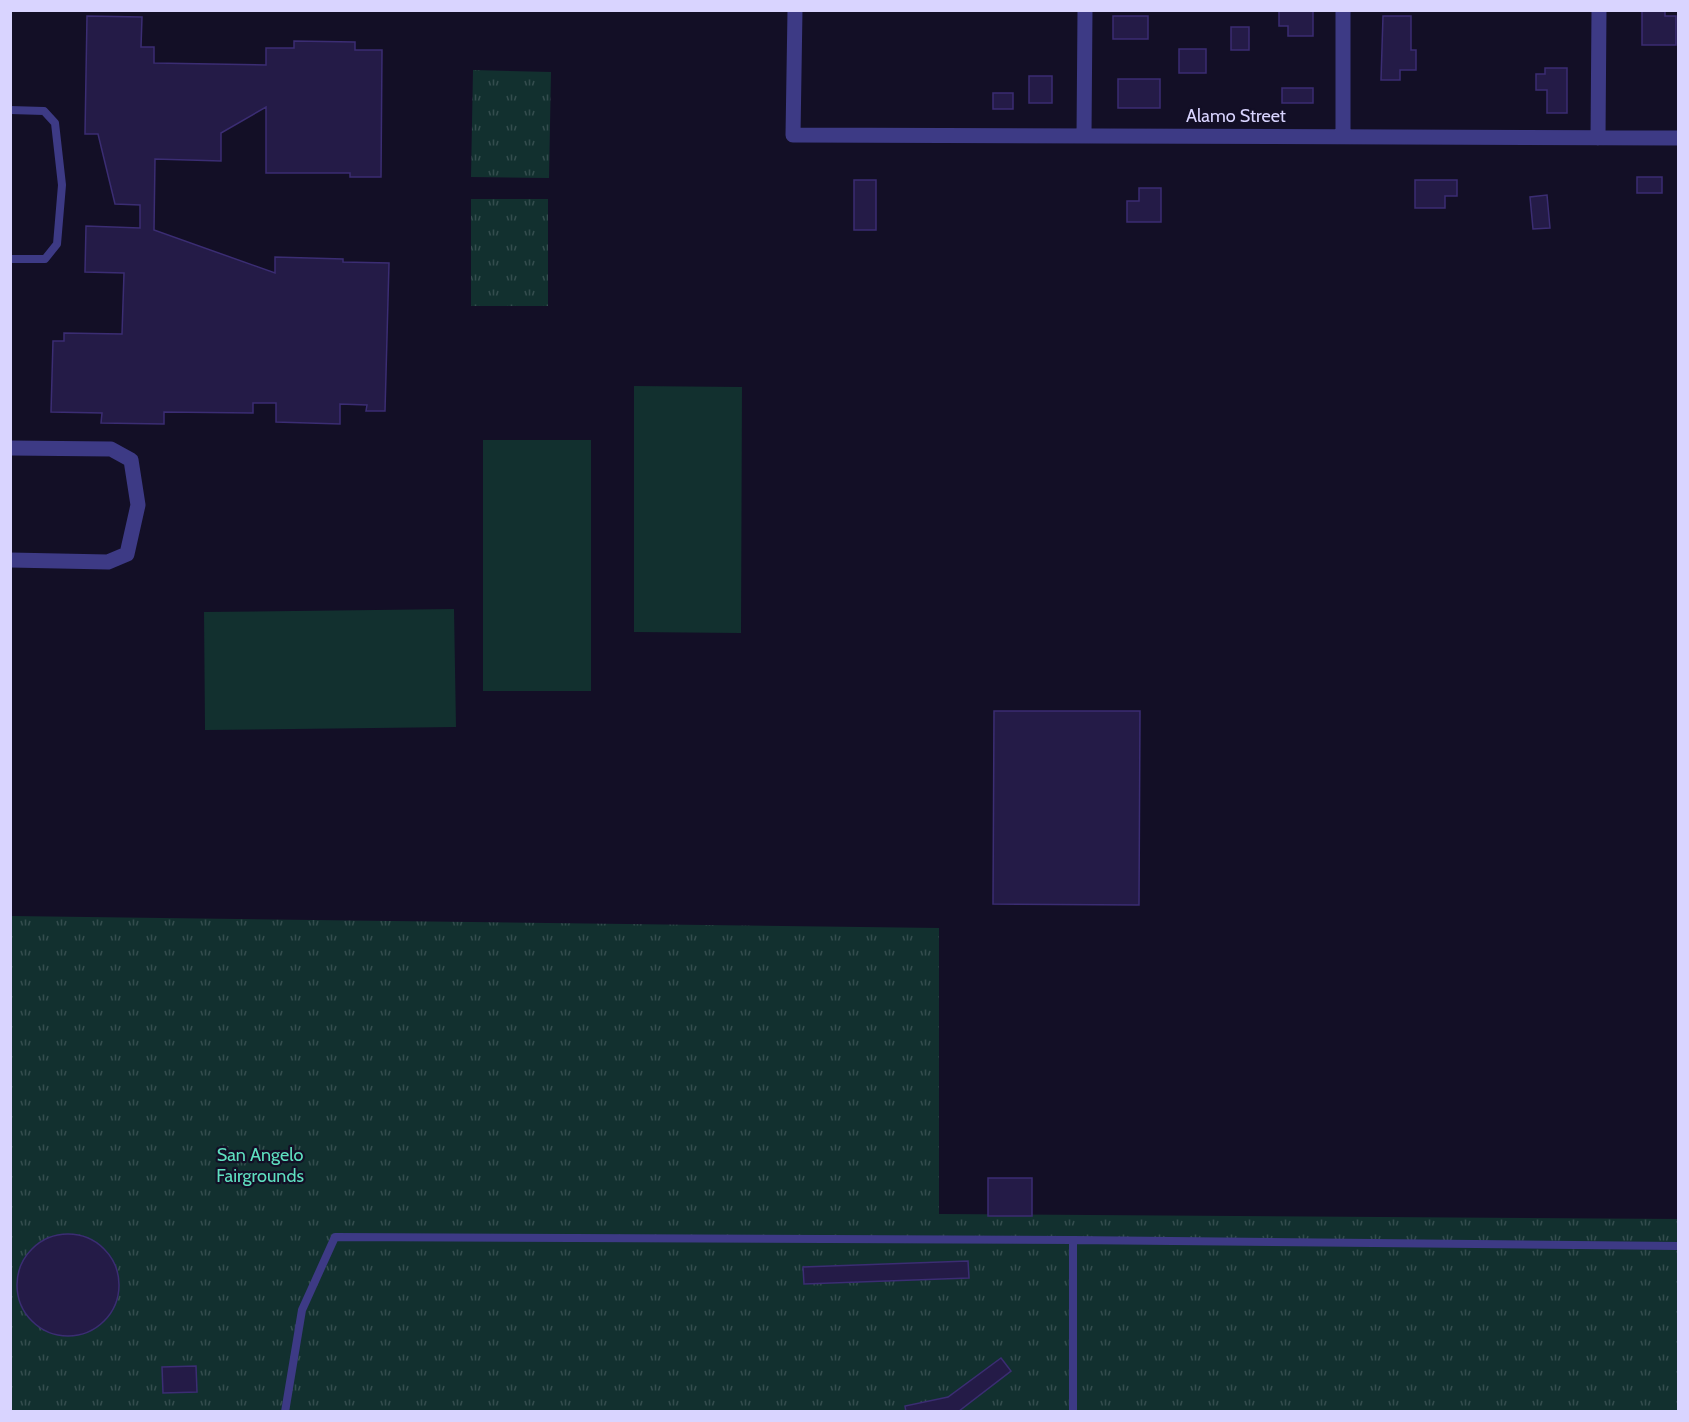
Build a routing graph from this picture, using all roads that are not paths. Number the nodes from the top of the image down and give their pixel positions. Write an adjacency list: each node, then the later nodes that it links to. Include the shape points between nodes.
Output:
1 (795, 10): 6 (street, Alamo Street, via 793,135)
2 (1085, 10): 6 (street)
3 (1343, 10): 7 (street)
4 (1599, 10): 8 (street)
5 (10, 110): 10 (lane, via 45,111 55,123 62,185 57,244 45,259)
6 (1084, 136): 7 (street, Alamo Street)
7 (1343, 136): 8 (street, Alamo Street)
8 (1598, 138): 9 (street, Alamo Street)
9 (1678, 138)
10 (10, 259)
11 (10, 448): 12 (street, via 111,449 131,460 138,505 127,554 108,562)
12 (10, 560)
13 (1073, 1240): 14 (lane); 15 (lane, via 334,1237 302,1310); 16 (lane)
14 (1678, 1246)
15 (285, 1412)
16 (1073, 1412)

